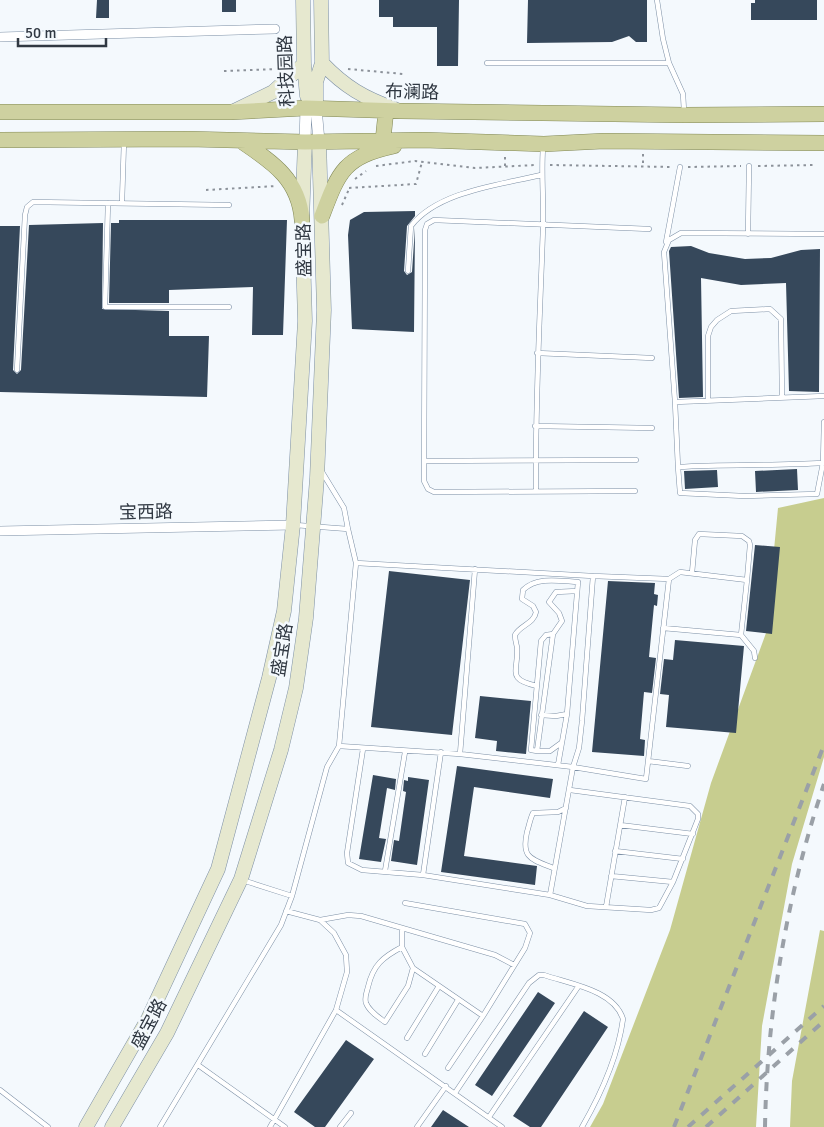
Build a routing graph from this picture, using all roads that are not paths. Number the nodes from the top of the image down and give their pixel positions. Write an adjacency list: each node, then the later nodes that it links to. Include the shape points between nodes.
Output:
1 (303, 0): 8 (main road, 科技园路)
2 (320, 0): 7 (main road, 科技园路)
3 (658, 0): 9 (lane)
4 (275, 29): 5 (street)
5 (0, 37)
6 (487, 62): 9 (lane)
7 (322, 63): 10 (main road, 科技园路); 11 (main road, via 367,99)
8 (304, 64): 10 (main road, 科技园路); 13 (main road, via 273,92)
9 (669, 64): 15 (lane, via 683,94)
10 (311, 108): 11 (main road, 布澜路); 13 (main road, 布澜路); 21 (street, 科技园路)
11 (393, 111): 15 (main road, 布澜路); 19 (main road)
12 (0, 112): 13 (main road, 布澜路)
13 (231, 112)
14 (824, 114): 15 (main road, 布澜路)
15 (685, 115)
16 (0, 140): 17 (main road)
17 (124, 140): 18 (main road); 28 (lane)
18 (241, 140): 21 (main road); 31 (main road, via 287,177 301,205)
19 (383, 140): 20 (main road); 21 (main road)
20 (423, 140): 23 (main road); 30 (main road, via 373,151 349,164 339,174)
21 (312, 141): 30 (main road, 盛宝路); 31 (main road, 盛宝路)
22 (824, 143): 23 (main road, via 604,141)
23 (544, 144): 26 (lane)
24 (749, 166): 34 (lane)
25 (680, 167): 36 (lane)
26 (541, 175): 32 (lane); 37 (lane, via 452,197 421,215 411,226)
27 (108, 202): 28 (lane); 38 (lane, via 105,307); 41 (lane, via 41,201 27,207)
28 (122, 202): 29 (lane)
29 (229, 205)
30 (322, 216): 49 (main road, 盛宝路, via 324,310)
31 (302, 220): 57 (main road, 盛宝路, via 305,321)
32 (543, 226): 33 (lane); 39 (lane); 50 (lane, via 434,220 427,224)
33 (649, 229)
34 (748, 234): 35 (lane); 36 (lane, via 680,234)
35 (824, 234)
36 (665, 245): 45 (lane)
37 (408, 271)
38 (229, 307)
39 (537, 353): 40 (lane); 47 (lane)
40 (652, 358)
41 (17, 370)
42 (824, 396): 43 (lane)
43 (782, 397): 44 (lane); 44 (lane, via 781,318 770,310 739,310 724,315 711,327 708,336)
44 (708, 400): 45 (lane)
45 (675, 402): 54 (lane)
46 (824, 422): 53 (lane)
47 (535, 426): 48 (lane); 51 (lane)
48 (652, 428)
49 (318, 460): 58 (main road, 盛宝路); 59 (lane, via 329,486 344,508)
50 (424, 460): 51 (lane); 55 (lane, via 426,486 434,492)
51 (535, 460): 52 (lane); 55 (lane)
52 (636, 460)
53 (823, 463): 54 (lane); 54 (lane, via 817,494 744,496 680,493)
54 (678, 467)
55 (536, 491): 56 (lane)
56 (635, 491)
57 (293, 525): 58 (lane); 60 (street, 宝西路); 126 (main road, 盛宝路, via 284,611 218,869 148,1019)
58 (313, 526): 59 (lane); 97 (main road, 盛宝路, via 306,618 296,688 281,750)
59 (348, 529): 61 (lane)
60 (0, 531)
61 (356, 563): 62 (lane); 76 (lane)
62 (475, 569): 64 (lane); 81 (lane)
63 (692, 573): 65 (lane, via 680,572); 66 (lane); 66 (lane, via 695,540 699,534 742,536 750,545)
64 (593, 576): 65 (lane); 85 (lane, via 582,720)
65 (668, 579): 68 (lane)
66 (747, 580): 70 (lane)
67 (577, 591): 69 (lane, via 560,590 552,594 549,602 562,622); 72 (lane, via 578,582 546,580 535,582 523,590 522,599 536,612 535,617 515,635 514,673 522,682); 73 (lane)
68 (663, 628): 70 (lane); 82 (lane)
69 (553, 634): 72 (lane, via 546,635 541,641); 74 (lane)
70 (741, 635): 71 (lane, via 754,651)
71 (755, 658)
72 (537, 686): 78 (lane, via 531,750)
73 (567, 714): 74 (lane); 75 (lane)
74 (541, 715): 78 (lane)
75 (562, 742): 78 (lane, via 550,751); 83 (lane)
76 (339, 746): 77 (lane); 100 (lane, via 327,767)
77 (364, 749): 79 (lane); 94 (lane, via 347,859 362,870)
78 (537, 751)
79 (405, 752): 80 (lane); 94 (lane)
80 (441, 752): 81 (lane); 95 (lane)
81 (460, 754): 83 (lane)
82 (648, 761): 84 (lane); 85 (lane, via 646,780)
83 (558, 765): 85 (lane)
84 (688, 766)
85 (573, 767): 86 (lane)
86 (570, 790): 87 (lane); 88 (lane)
87 (625, 797): 89 (lane); 90 (lane, via 695,808 698,819)
88 (566, 808): 93 (lane); 93 (lane, via 558,812 533,813 524,847 526,854 534,860)
89 (620, 824): 90 (lane); 91 (lane)
90 (692, 834): 92 (lane)
91 (615, 851): 92 (lane); 96 (lane)
92 (683, 859): 98 (lane)
93 (553, 868): 99 (lane)
94 (385, 871): 95 (lane)
95 (423, 875): 99 (lane)
96 (611, 876): 98 (lane); 102 (lane)
97 (241, 879): 100 (lane); 127 (main road, 盛宝路, via 167,1033)
98 (673, 882): 102 (lane, via 664,902 655,909)
99 (550, 895): 102 (lane, via 587,906)
100 (292, 896): 103 (lane)
101 (406, 903): 107 (lane, via 525,924 530,933)
102 (606, 907)
103 (286, 911): 104 (lane); 116 (lane, via 281,925)
104 (320, 920): 105 (lane, via 355,915); 112 (lane, via 334,933 346,955 347,972)
105 (402, 930): 106 (lane); 107 (lane, via 495,956)
106 (402, 947): 108 (lane); 108 (lane, via 374,967 365,998 373,1014 385,1022 408,986)
107 (514, 965): 113 (lane)
108 (413, 968): 109 (lane)
109 (438, 986): 111 (lane); 114 (lane)
110 (578, 987): 120 (lane, via 544,976 534,978); 122 (lane); 134 (lane, via 609,1000 623,1019 615,1054 598,1100)
111 (458, 1000): 113 (lane); 115 (lane)
112 (336, 1010): 118 (lane); 123 (lane)
113 (483, 1016): 117 (lane)
114 (407, 1038)
115 (425, 1054)
116 (198, 1065): 123 (lane); 128 (lane)
117 (448, 1068)
118 (446, 1086): 120 (lane); 132 (lane)
119 (0, 1090): 125 (lane)
120 (455, 1093): 122 (lane)
121 (351, 1113): 131 (lane)
122 (489, 1117): 124 (lane)
123 (275, 1120): 129 (lane); 130 (lane)
124 (496, 1125): 133 (lane)
125 (48, 1127)
126 (86, 1127)
127 (112, 1127)
128 (160, 1127)
129 (270, 1127)
130 (285, 1127)
131 (340, 1127)
132 (417, 1127)
133 (502, 1127)
134 (582, 1127)

